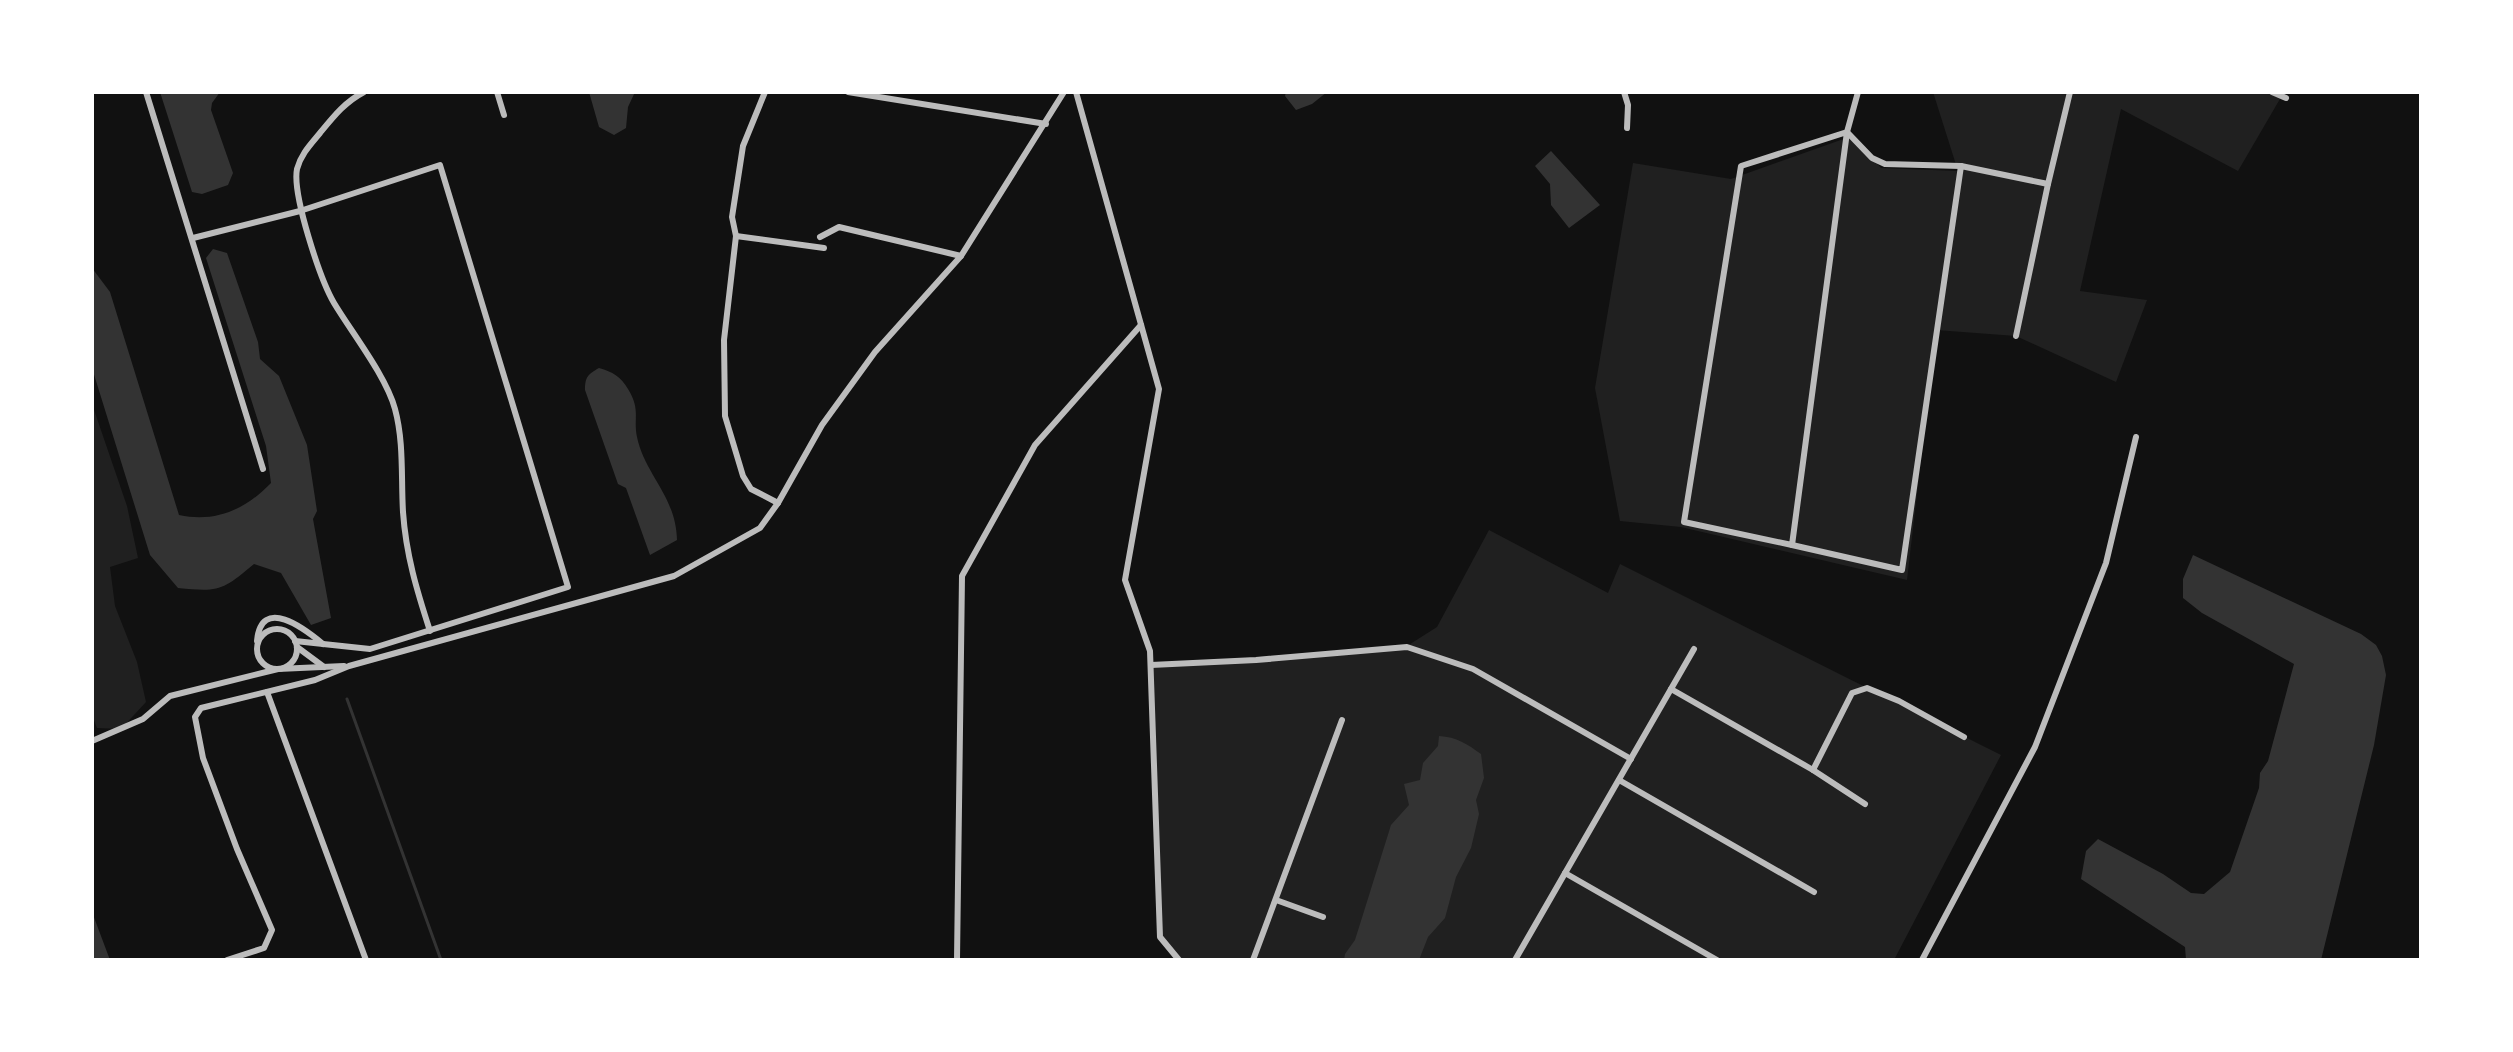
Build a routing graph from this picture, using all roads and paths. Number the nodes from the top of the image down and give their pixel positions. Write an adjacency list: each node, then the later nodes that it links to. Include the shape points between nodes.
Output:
1 (146, 92): 22 (street)
2 (364, 92): 19 (street, via 346,102 304,152 295,181)
3 (497, 92): 13 (street)
4 (765, 92): 20 (street, via 743,146 732,217)
5 (848, 92): 14 (street)
6 (1064, 92): 14 (street)
7 (1076, 92): 25 (street)
8 (1624, 92): 15 (street)
9 (1858, 92): 16 (street)
10 (2070, 92): 18 (street)
11 (2272, 92): 12 (street)
12 (2286, 98)
13 (504, 115)
14 (1046, 124): 24 (street)
15 (1627, 128)
16 (1847, 132): 17 (street, via 1885,164); 30 (street); 30 (street, via 1741,166 1684,522)
17 (1961, 166): 18 (street); 30 (street, via 1902,570)
18 (2048, 184): 26 (street)
19 (300, 211): 22 (street); 31 (street, via 331,299 395,407 409,566); 31 (street, via 440,165 568,587)
20 (736, 236): 23 (street); 29 (street, via 724,340 725,416 743,476 751,489)
21 (820, 237): 24 (street, via 839,227)
22 (193, 238): 28 (street)
23 (824, 248)
24 (961, 256): 29 (street, via 875,352 822,425)
25 (1141, 325): 36 (street, via 1159,389 1125,580); 55 (street, via 1035,445 962,576)
26 (2016, 336)
27 (2136, 437): 60 (street, via 2106,563 2035,747)
28 (263, 469)
29 (778, 503): 37 (street, via 760,528 674,576)
30 (1792, 545)
31 (430, 631): 34 (street, via 370,649)
32 (257, 643): 33 (street, via 272,629 286,631); 34 (street, via 263,623 272,618 302,626); 39 (street, via 257,656 265,666)
33 (296, 644): 34 (street); 38 (street); 39 (street, via 290,664)
34 (323, 644)
35 (1694, 649): 40 (street)
36 (1151, 665): 45 (street, via 1407,647 1473,669); 56 (street, via 1160,937)
37 (349, 666): 38 (street); 41 (street)
38 (324, 667): 39 (street)
39 (278, 669): 44 (street, via 170,696 143,719)
40 (1671, 689): 45 (street); 46 (street)
41 (267, 692): 53 (street, via 201,708 195,717 203,758 272,930 264,948); 54 (street)
42 (1342, 720): 51 (street)
43 (1964, 737): 46 (street, via 1867,688 1852,693)
44 (92, 741)
45 (1631, 759): 47 (street)
46 (1813, 770): 48 (street)
47 (1619, 780): 49 (street); 50 (street)
48 (1865, 804)
49 (1565, 873): 58 (street); 59 (street)
50 (1814, 892)
51 (1276, 900): 52 (street); 57 (street)
52 (1323, 917)
53 (227, 960)
54 (366, 960)
55 (957, 960)
56 (1179, 960)
57 (1253, 960)
58 (1515, 960)
59 (1717, 960)
60 (1922, 960)

